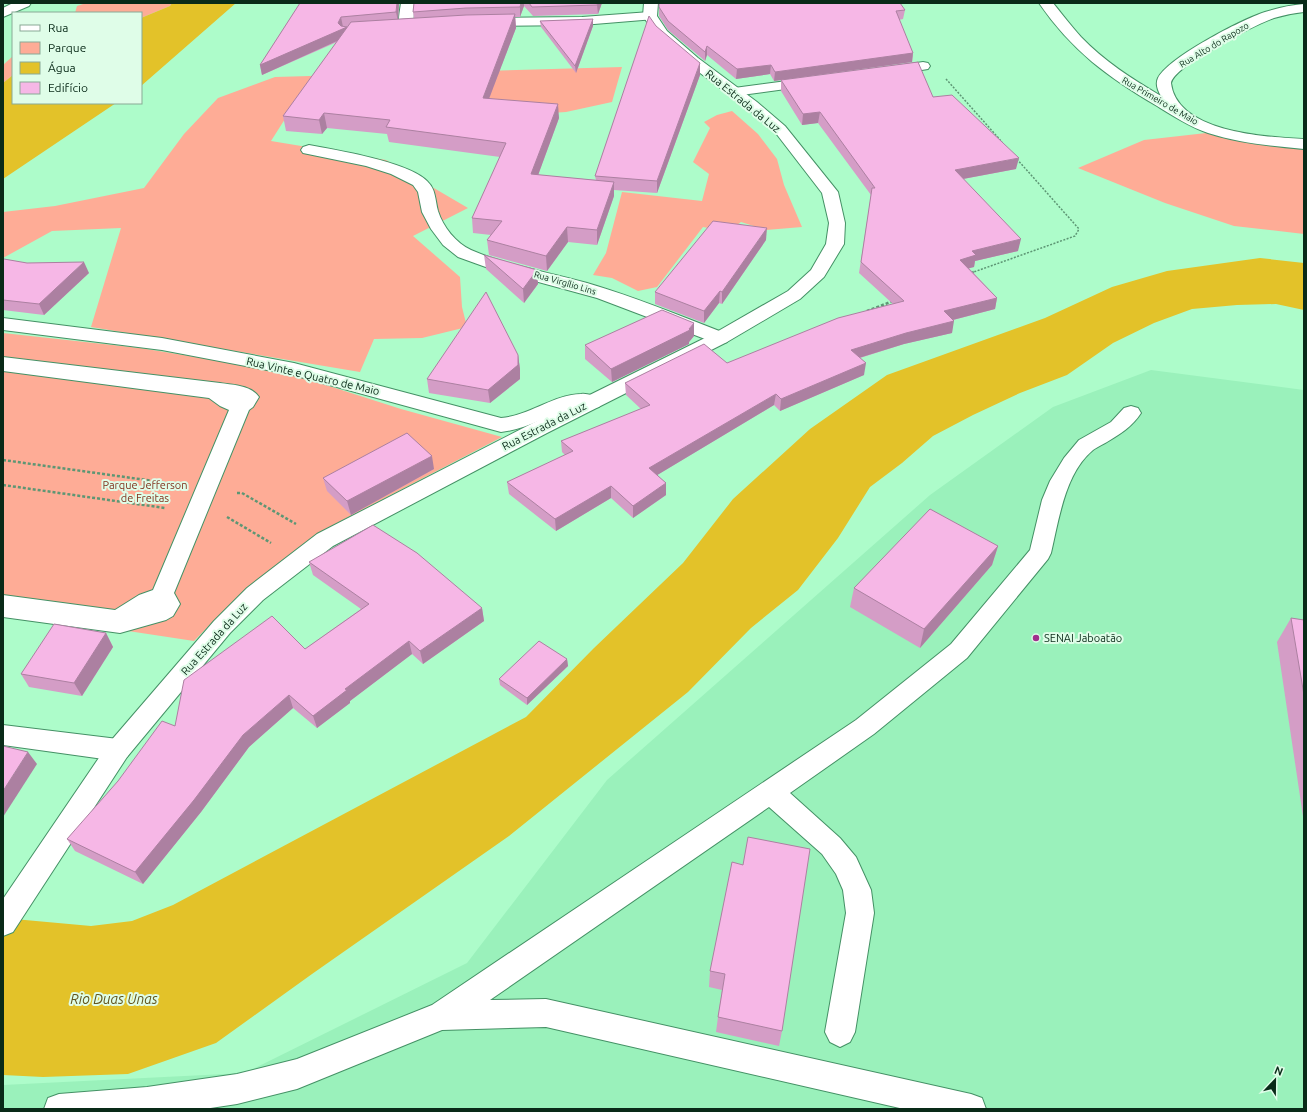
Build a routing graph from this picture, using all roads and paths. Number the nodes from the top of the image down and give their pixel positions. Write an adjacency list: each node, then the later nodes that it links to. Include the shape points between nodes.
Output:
1 (24, 3): 6 (street)
2 (408, 3): 9 (street)
3 (1046, 3): 15 (street, Rua Primeiro de Maio, via 1080,45 1098,61 1118,77)
4 (1304, 8): 15 (street, Rua Alto do Rapozo, via 1278,13 1251,23 1201,51 1169,73 1164,86)
5 (650, 10): 7 (street, via 582,21); 14 (street, Rua Estrada da Luz, via 662,34)
6 (3, 13)
7 (474, 22)
8 (420, 25): 9 (street)
9 (406, 26): 10 (street)
10 (391, 28)
11 (923, 66): 12 (street); 17 (path, via 942,74)
12 (876, 73)
13 (820, 80): 14 (street)
14 (734, 92): 24 (street, Rua Estrada da Luz, via 780,129 808,162 830,192 837,223 835,244 818,273 794,295)
15 (1179, 113): 16 (street, Rua Primeiro de Maio, via 1214,130 1276,142)
16 (1304, 144)
17 (1005, 145)
18 (309, 150): 24 (street, Rua Virgílio Lins, via 368,161 396,170 418,182 424,187 431,214 447,239 463,253 641,306)
19 (1015, 157): 20 (path, via 1079,229 1075,236)
20 (970, 274)
21 (894, 301): 22 (path)
22 (864, 312)
23 (3, 324): 26 (street, Rua Vinte e Quatro de Maio, via 162,344 294,369 501,425 521,422 569,401 583,399)
24 (720, 338): 26 (street, Rua Estrada da Luz)
25 (3, 364): 30 (street, via 246,394 247,402 241,406)
26 (592, 402): 32 (street, Rua Estrada da Luz)
27 (1131, 414): 39 (street, via 1118,427 1086,445 1071,463 1060,481 1053,500 1040,553 959,651 865,727)
28 (3, 460): 30 (path)
29 (3, 486): 31 (path)
30 (206, 488): 31 (street); 32 (path, via 242,493)
31 (196, 513): 33 (path, via 227,517); 34 (street)
32 (325, 540): 33 (street, Rua Estrada da Luz)
33 (299, 560): 38 (street, Rua Estrada da Luz, via 255,594 222,627)
34 (161, 597): 35 (street, via 150,600 116,620); 36 (street, via 169,604 165,610 120,624)
35 (3, 604)
36 (3, 608)
37 (3, 735): 38 (street)
38 (118, 750): 40 (street, Rua Estrada da Luz)
39 (770, 792): 41 (street); 42 (street, via 831,846 846,866 857,890 860,913)
40 (3, 923)
41 (442, 1016): 43 (street, via 297,1074 267,1082 147,1102); 44 (street, via 546,1013)
42 (840, 1032)
43 (59, 1109)
44 (971, 1109)

